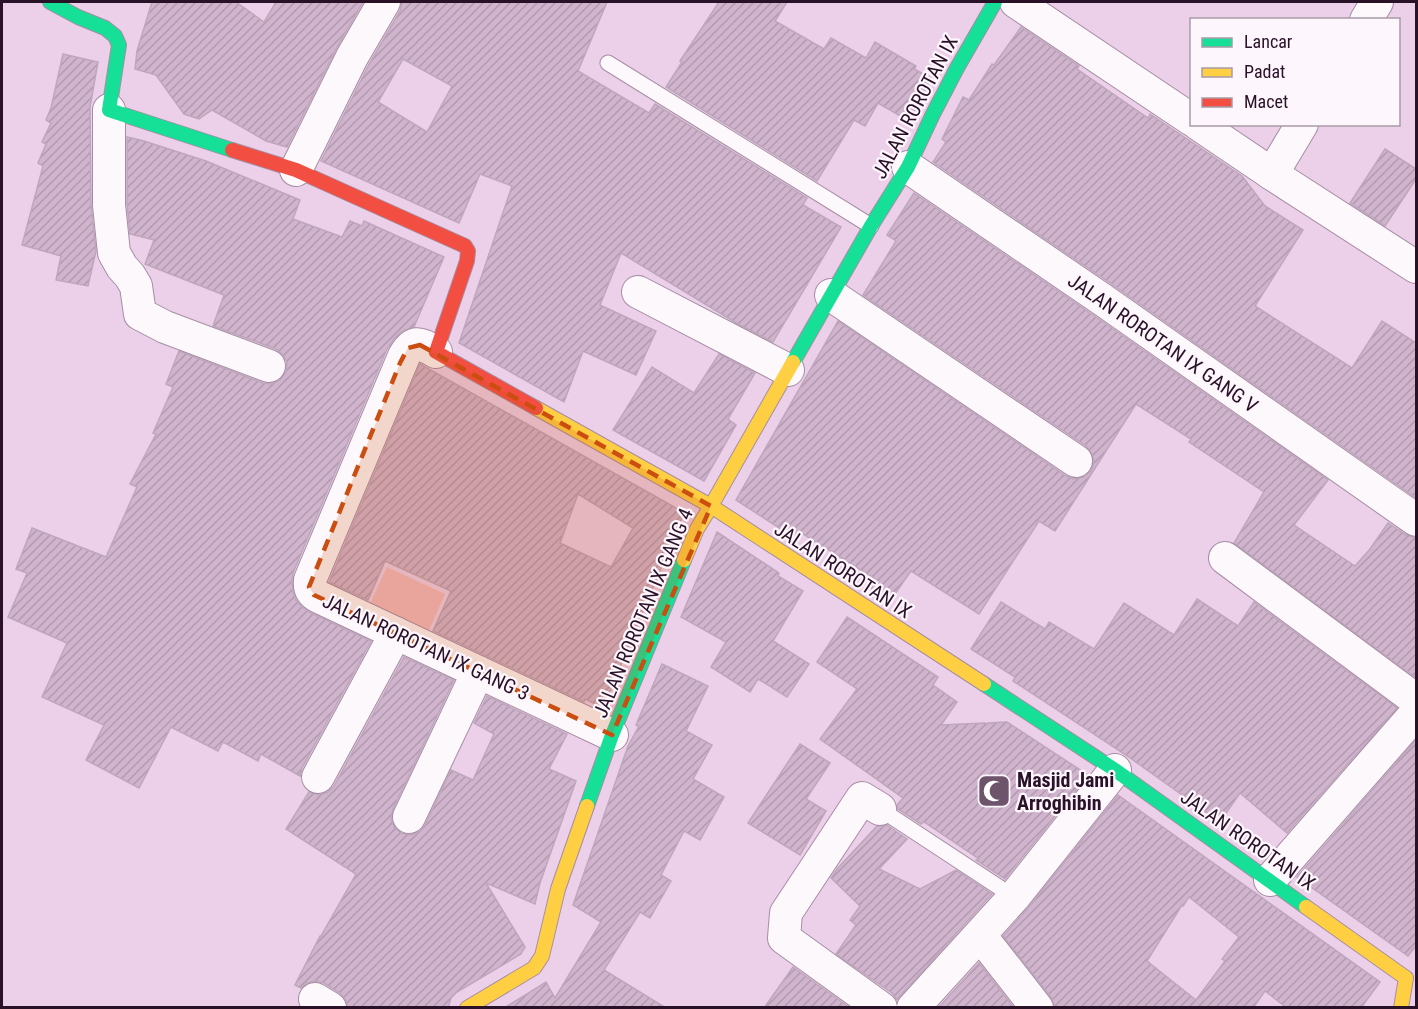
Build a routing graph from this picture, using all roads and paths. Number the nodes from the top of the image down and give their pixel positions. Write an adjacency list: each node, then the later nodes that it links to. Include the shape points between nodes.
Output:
1 (50, 2): 8 (street, via 115,36 118,57)
2 (384, 2): 13 (street)
3 (995, 2): 12 (street, JALAN ROROTAN IX)
4 (1016, 2): 9 (street)
5 (1377, 2): 6 (street)
6 (1367, 18)
7 (608, 63): 15 (lane)
8 (108, 110): 13 (street); 20 (street, via 109,206 114,253 136,286 140,314)
9 (1190, 119)
10 (1201, 126): 14 (street)
11 (1301, 126): 14 (street)
12 (908, 167): 15 (street, JALAN ROROTAN IX); 24 (street, JALAN ROROTAN IX GANG V)
13 (296, 170): 19 (street, via 465,246 468,256)
14 (1272, 174): 16 (street)
15 (871, 226): 18 (street, JALAN ROROTAN IX)
16 (1416, 267)
17 (638, 292): 21 (street)
18 (831, 295): 21 (street, JALAN ROROTAN IX); 22 (street)
19 (435, 352): 23 (street, JALAN ROROTAN IX GANG 4); 26 (street, JALAN ROROTAN IX GANG 3, via 420,345 408,348 309,587 314,595)
20 (269, 366)
21 (788, 370): 23 (street, JALAN ROROTAN IX)
22 (1076, 461)
23 (711, 506): 30 (street, JALAN ROROTAN IX GANG 4, via 697,529); 31 (street, JALAN ROROTAN IX)
24 (1416, 520)
25 (1225, 558): 28 (street)
26 (396, 633): 27 (street, JALAN ROROTAN IX GANG 3); 32 (street)
27 (478, 672): 30 (street, JALAN ROROTAN IX GANG 3); 34 (street)
28 (1416, 700)
29 (1416, 713): 35 (street)
30 (612, 735): 39 (street, JALAN ROROTAN IX GANG 4, via 558,889 539,962)
31 (1115, 770): 35 (street, JALAN ROROTAN IX); 36 (street)
32 (318, 777)
33 (880, 809): 36 (lane); 40 (street, via 862,798 786,914 784,938)
34 (409, 817)
35 (1270, 880): 38 (street, JALAN ROROTAN IX)
36 (1014, 897): 37 (street)
37 (980, 935): 41 (street); 42 (street)
38 (1408, 984)
39 (467, 1008)
40 (881, 1008)
41 (913, 1008)
42 (1037, 1008)

